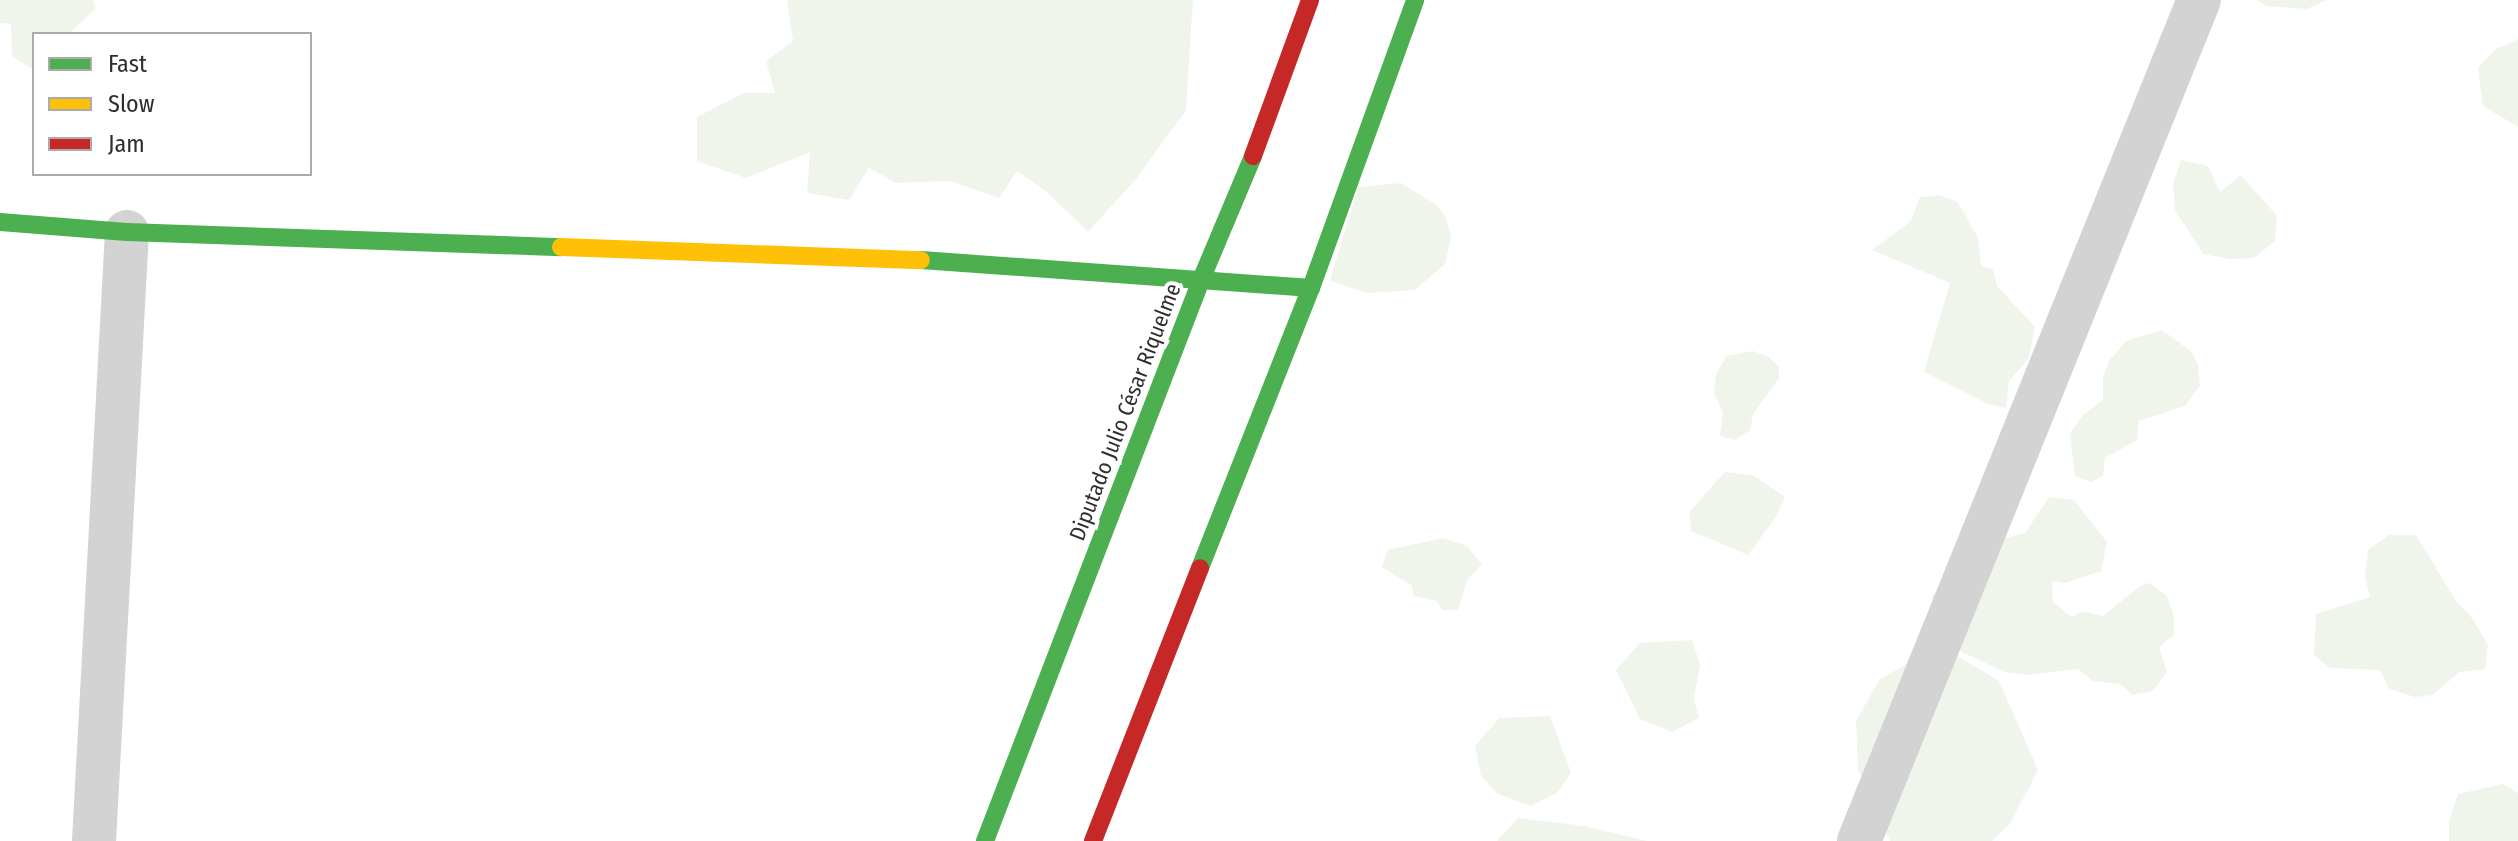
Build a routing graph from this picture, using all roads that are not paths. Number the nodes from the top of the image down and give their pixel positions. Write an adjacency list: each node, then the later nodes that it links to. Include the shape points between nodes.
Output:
1 (1310, 0): 6 (street, Diputado Julio César Riquelme, via 1271,113)
2 (1415, 0): 7 (street)
3 (2199, 0): 11 (street)
4 (0, 222): 5 (street)
5 (127, 232): 6 (street, via 985,262); 8 (street)
6 (1201, 280): 7 (street); 9 (street, Diputado Julio César Riquelme)
7 (1311, 288): 10 (street)
8 (94, 841)
9 (985, 841)
10 (1093, 841)
11 (1859, 841)

